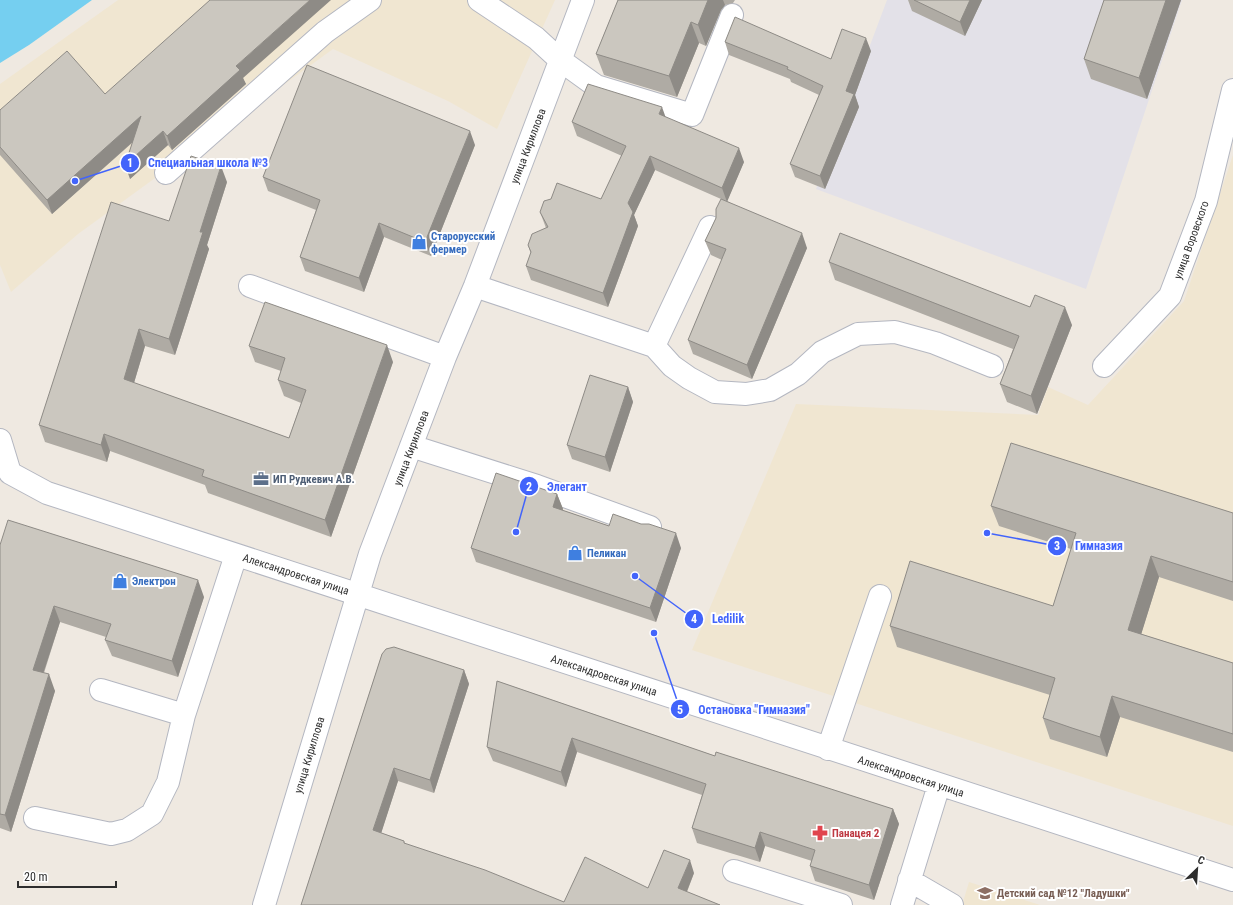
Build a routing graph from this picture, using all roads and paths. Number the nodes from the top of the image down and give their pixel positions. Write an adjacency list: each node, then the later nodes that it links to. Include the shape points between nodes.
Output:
1 (370, 0): 7 (street, via 325,32)
2 (480, 0): 5 (street, via 536,38)
3 (583, 0): 5 (street, улица Кириллова)
4 (732, 15): 5 (street, via 692,115 596,86)
5 (560, 60): 10 (street, улица Кириллова)
6 (1233, 90): 14 (street, улица Воровского, via 1206,201 1170,296)
7 (166, 173)
8 (710, 227): 11 (street)
9 (250, 286): 12 (street)
10 (475, 286): 11 (street); 12 (street, улица Кириллова)
11 (654, 346): 13 (street, via 672,366 689,378 716,392 746,394 770,390 798,374 822,352 858,334 895,332 935,342)
12 (445, 357): 16 (street, улица Кириллова)
13 (992, 366)
14 (1104, 366)
15 (0, 440): 17 (street, Александровская улица)
16 (412, 446): 18 (street, via 537,486); 20 (street, улица Кириллова, via 370,554)
17 (5, 478): 19 (street, Александровская улица)
18 (650, 527)
19 (236, 555): 20 (street, Александровская улица); 23 (street)
20 (358, 594): 24 (street, Александровская улица); 30 (street, улица Кириллова)
21 (880, 596): 24 (street)
22 (101, 690): 23 (street)
23 (184, 716): 26 (street, via 168,782 152,814 127,830 111,834)
24 (828, 749): 25 (street, Александровская улица)
25 (939, 785): 28 (street); 29 (street, Александровская улица)
26 (34, 818)
27 (734, 871): 31 (street)
28 (909, 880): 32 (street); 33 (street)
29 (1233, 880)
30 (264, 905)
31 (841, 905)
32 (902, 905)
33 (952, 905)

